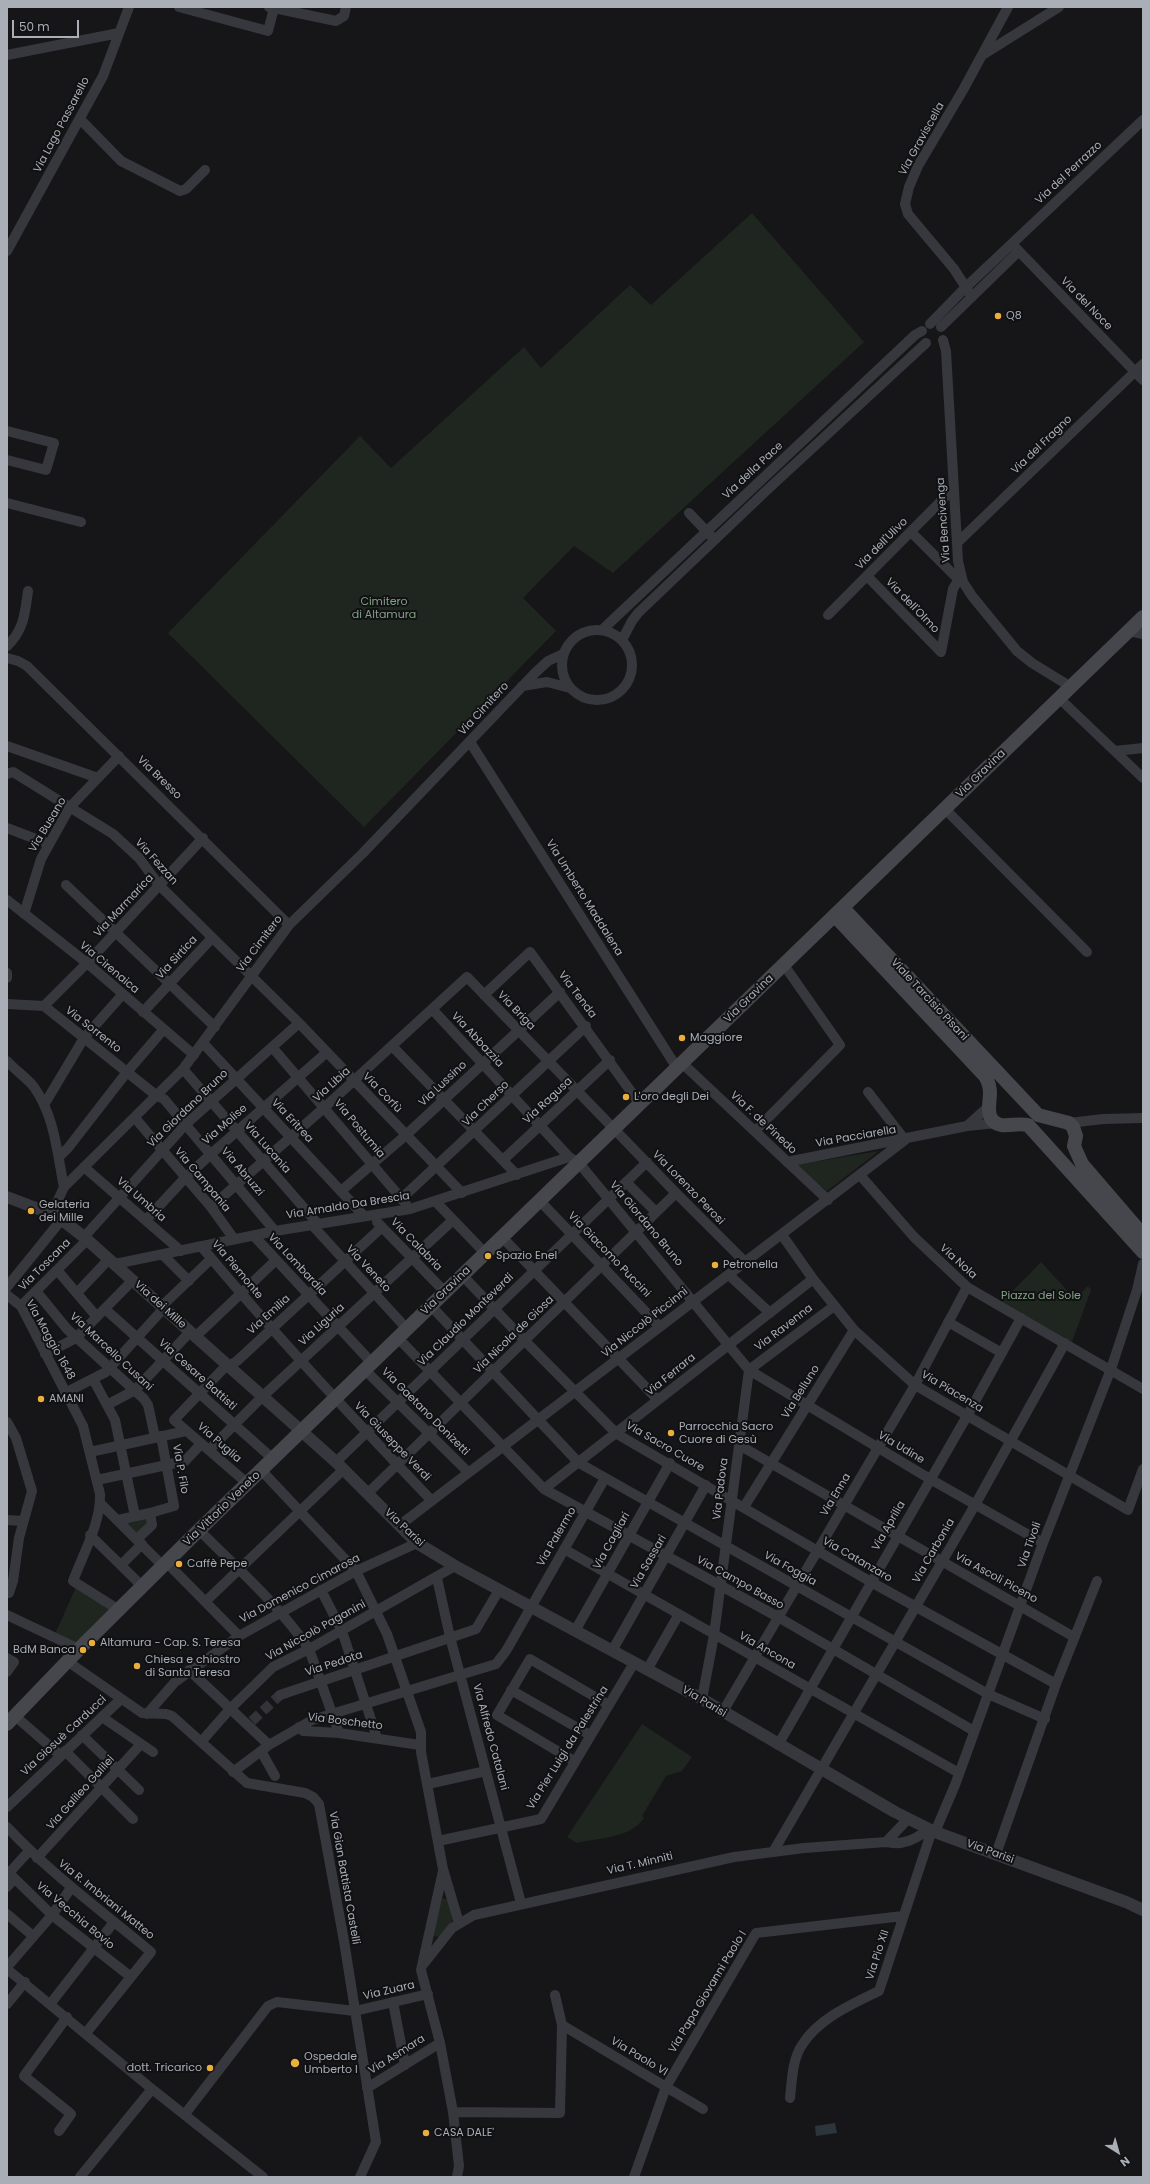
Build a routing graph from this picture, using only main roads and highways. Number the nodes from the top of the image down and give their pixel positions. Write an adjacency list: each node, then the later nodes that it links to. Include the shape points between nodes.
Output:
1 (1143, 617): 2 (main road, Via Gravina)
2 (839, 912): 3 (main road, Viale Tarcisio Pisani); 4 (main road, Viale Tarcisio Pisani, via 985,1076); 9 (main road, Via Gravina, via 614,1129 574,1160 540,1200)
3 (1015, 1092): 4 (main road, via 1000,1090); 5 (main road, Viale Tarcisio Pisani, via 1038,1115 1069,1123 1073,1127)
4 (989, 1103): 6 (main road, Viale Tarcisio Pisani, via 989,1113 997,1123 1020,1123 1028,1126)
5 (1075, 1141): 6 (main road, via 1066,1152); 7 (main road, via 1082,1164)
6 (1054, 1153): 8 (main road)
7 (1143, 1236)
8 (1143, 1252)
9 (302, 1432): 10 (main road, Via Vittorio Veneto, via 199,1530)
10 (11, 1720)

